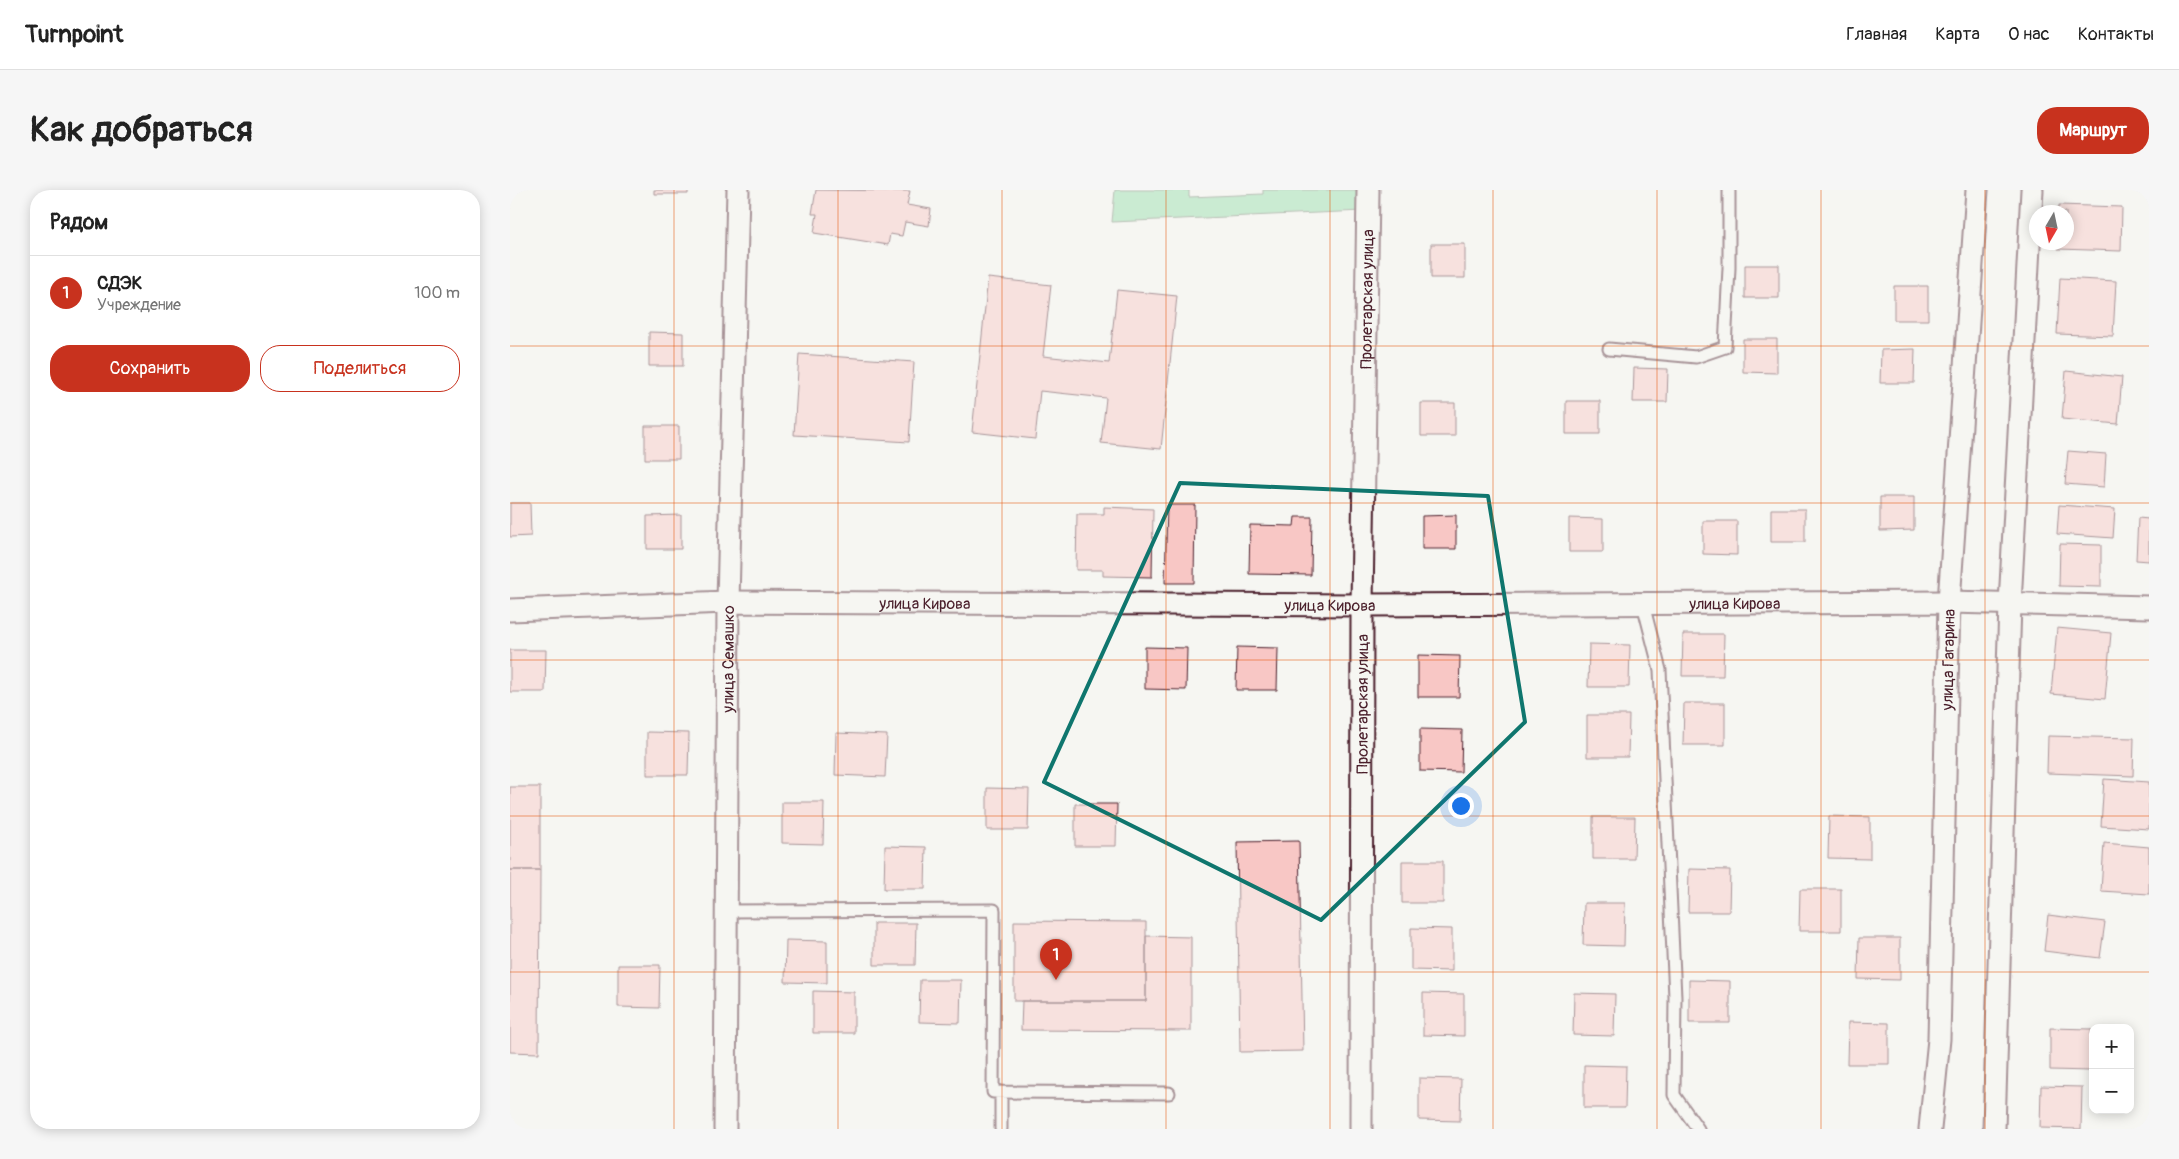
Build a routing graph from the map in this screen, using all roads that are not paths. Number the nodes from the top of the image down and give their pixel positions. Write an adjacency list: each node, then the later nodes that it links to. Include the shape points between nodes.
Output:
1 (738, 190): 7 (street, улица Семашко)
2 (1368, 190): 11 (street, Пролетарская улица)
3 (1728, 190): 6 (lane, via 1725,347 1696,357)
4 (1977, 190): 8 (street, улица Гагарина)
5 (2032, 190): 10 (street)
6 (1609, 349)
7 (728, 602): 11 (street, улица Кирова); 13 (street, улица Кирова); 14 (street, улица Семашко)
8 (1949, 602): 9 (street, улица Кирова); 10 (street, улица Кирова); 21 (street, улица Гагарина, via 1939,1029)
9 (1643, 604): 11 (street, улица Кирова); 20 (lane, via 1660,670 1675,997 1674,1095)
10 (2010, 604): 12 (street, улица Кирова); 22 (street)
11 (1362, 605): 19 (street, Пролетарская улица)
12 (2149, 607)
13 (510, 610)
14 (726, 911): 15 (lane, via 994,910 993,1092); 17 (street, улица Семашко)
15 (1001, 1092): 16 (lane); 18 (lane)
16 (1169, 1092)
17 (725, 1129)
18 (1001, 1129)
19 (1362, 1129)
20 (1698, 1129)
21 (1930, 1129)
22 (1994, 1129)

